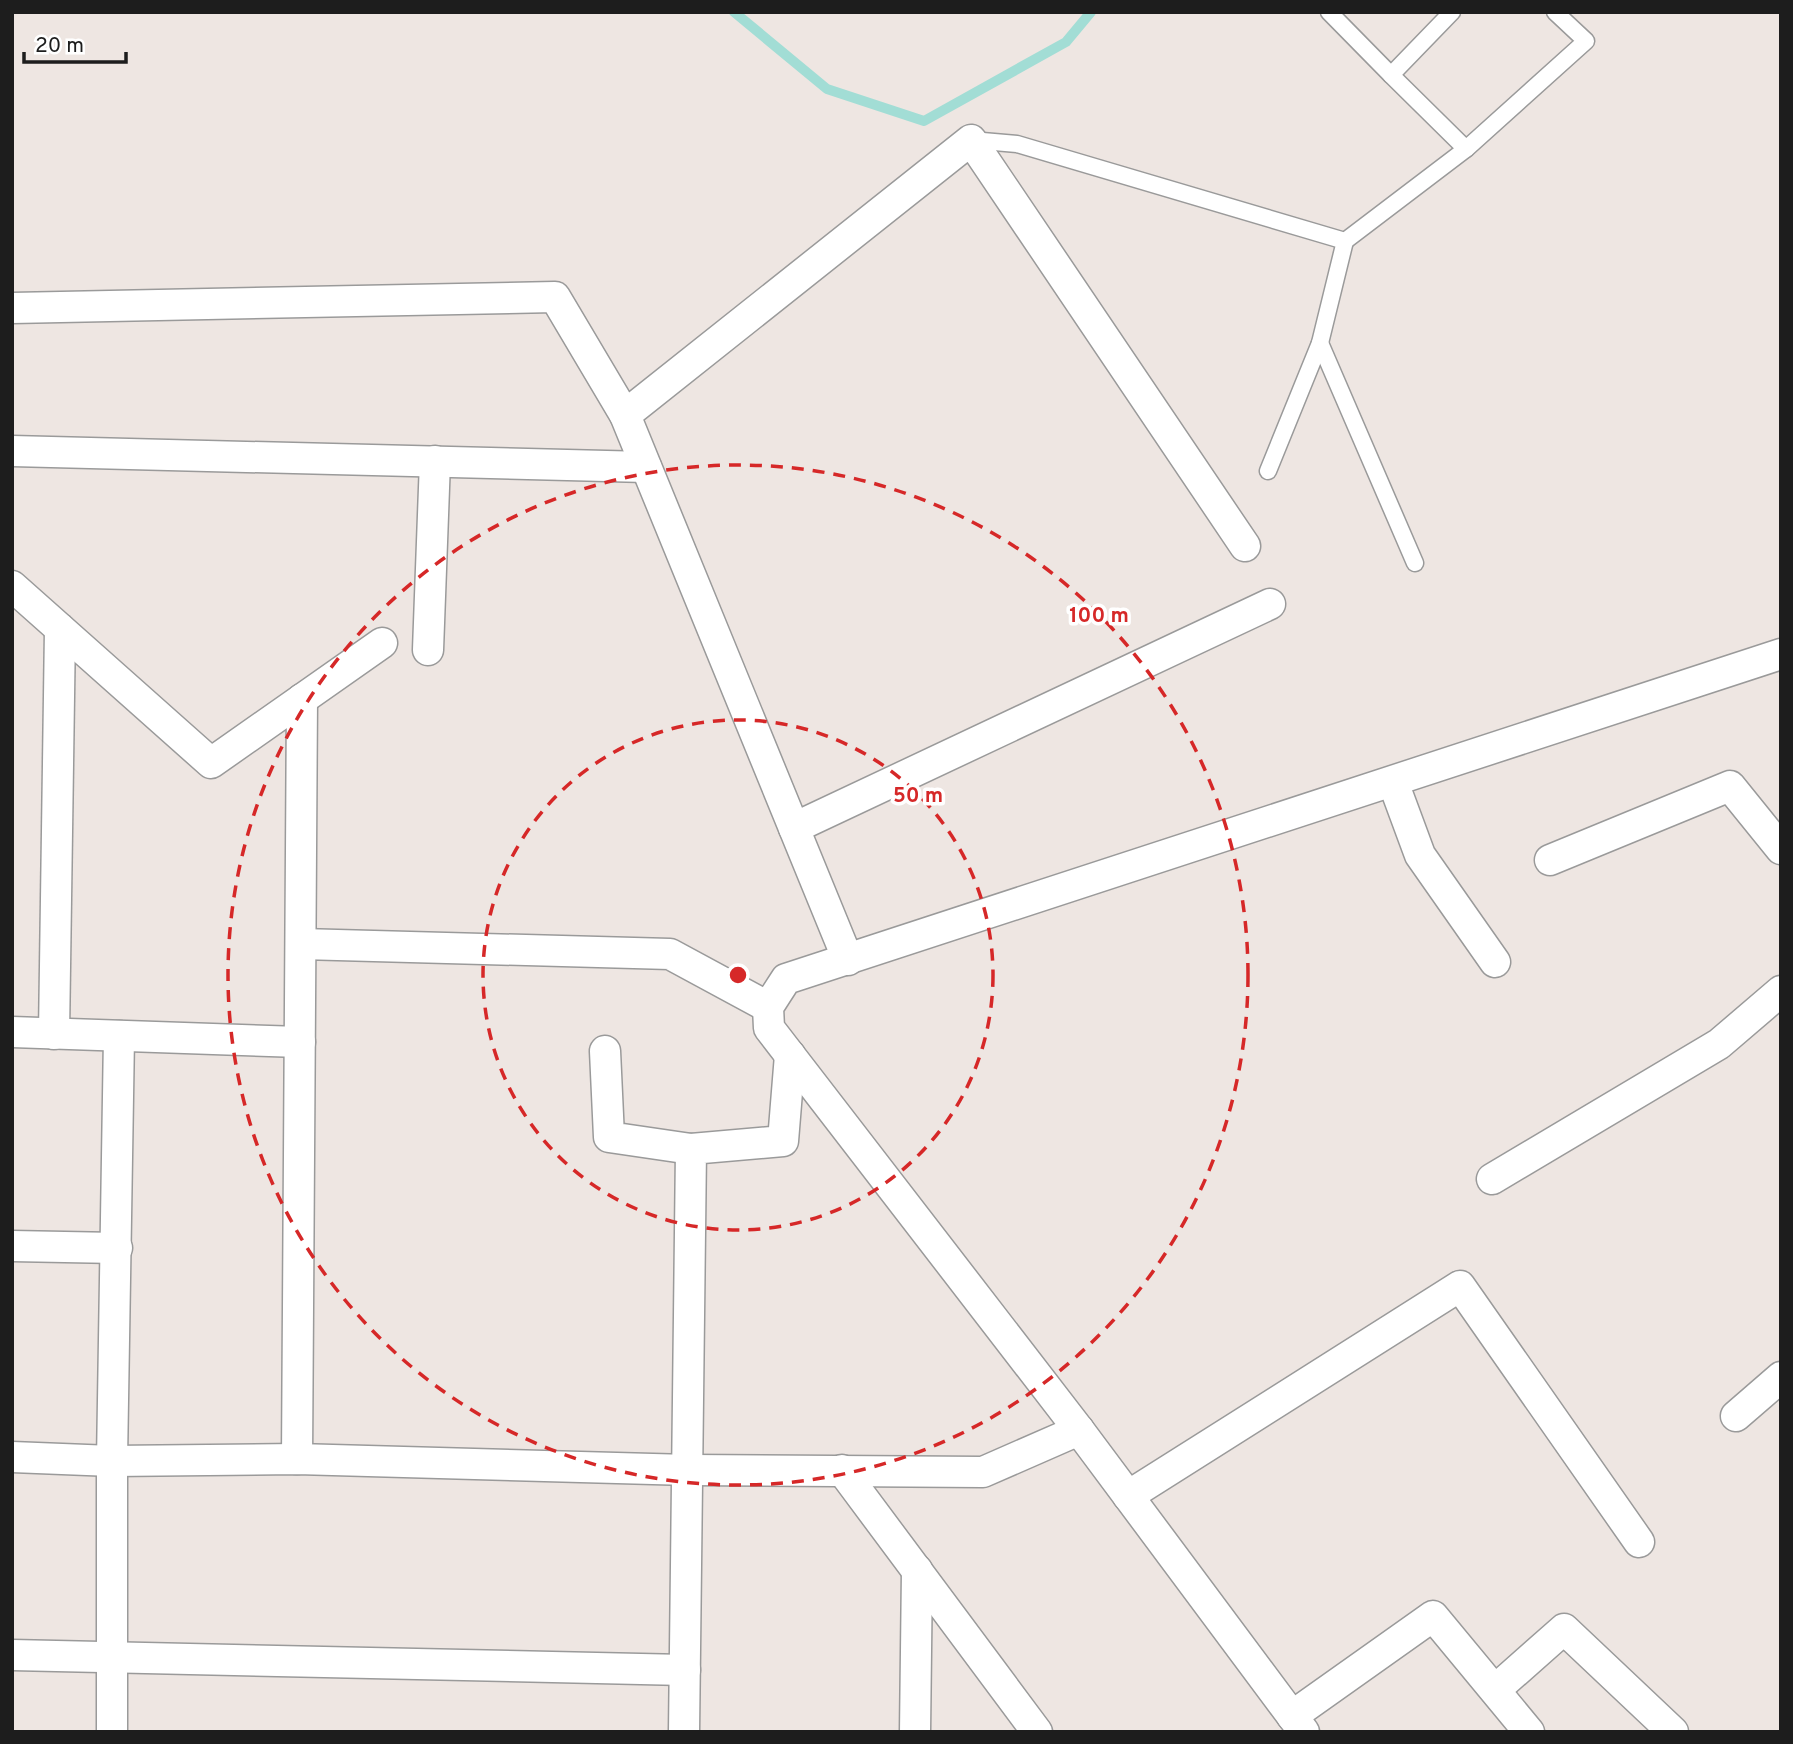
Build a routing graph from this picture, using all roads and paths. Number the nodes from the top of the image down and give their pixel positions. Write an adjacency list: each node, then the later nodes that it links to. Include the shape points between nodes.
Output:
1 (1329, 12): 4 (lane)
2 (1452, 12): 4 (lane)
3 (1555, 12): 6 (lane, via 1586,41)
4 (1391, 75): 6 (lane)
5 (971, 140): 7 (lane, via 1017,144); 10 (street); 15 (street)
6 (1466, 149): 7 (lane)
7 (1345, 241): 9 (lane)
8 (12, 308): 10 (street, via 555,297)
9 (1320, 343): 14 (lane); 16 (lane)
10 (625, 415): 13 (street)
11 (12, 450): 12 (street)
12 (435, 461): 13 (street); 21 (street)
13 (646, 467): 25 (street)
14 (1268, 471)
15 (1245, 546)
16 (1415, 563)
17 (12, 586): 19 (street)
18 (1270, 604): 25 (street)
19 (60, 629): 23 (street, via 211,763); 34 (street)
20 (382, 643): 23 (street)
21 (428, 650)
22 (1781, 654): 24 (street)
23 (302, 699): 28 (street)
24 (1393, 782): 29 (street); 30 (street, via 1420,855)
25 (794, 828): 29 (street)
26 (1781, 849): 27 (street, via 1730,786)
27 (1550, 860)
28 (300, 944): 32 (street, via 670,954); 36 (street)
29 (848, 960): 32 (street, via 786,979)
30 (1495, 962)
31 (1781, 991): 40 (street, via 1719,1044)
32 (768, 1007): 38 (street, via 769,1028)
33 (12, 1032): 34 (street)
34 (54, 1034): 35 (street)
35 (119, 1036): 36 (street); 42 (street)
36 (300, 1042): 47 (street)
37 (605, 1051): 39 (street, via 609,1138)
38 (790, 1055): 39 (street, via 783,1142); 45 (street)
39 (691, 1149): 49 (street)
40 (1492, 1179)
41 (12, 1246): 42 (street)
42 (117, 1248): 48 (street)
43 (1781, 1377): 44 (street)
44 (1736, 1416)
45 (1079, 1430): 50 (street, via 983,1472); 51 (street)
46 (12, 1457): 48 (street)
47 (297, 1459): 48 (street); 49 (street)
48 (112, 1461): 55 (street)
49 (689, 1470): 50 (street); 56 (street)
50 (842, 1470): 53 (street)
51 (1128, 1496): 52 (street, via 1460,1286); 58 (street)
52 (1639, 1542)
53 (917, 1570): 61 (street); 62 (street)
54 (12, 1656): 55 (street)
55 (113, 1658): 56 (street); 59 (street)
56 (685, 1670): 60 (street)
57 (1495, 1690): 58 (street, via 1433,1616); 63 (street); 64 (street, via 1564,1629)
58 (1298, 1724)
59 (112, 1732)
60 (684, 1732)
61 (915, 1732)
62 (1037, 1732)
63 (1529, 1732)
64 (1672, 1732)

